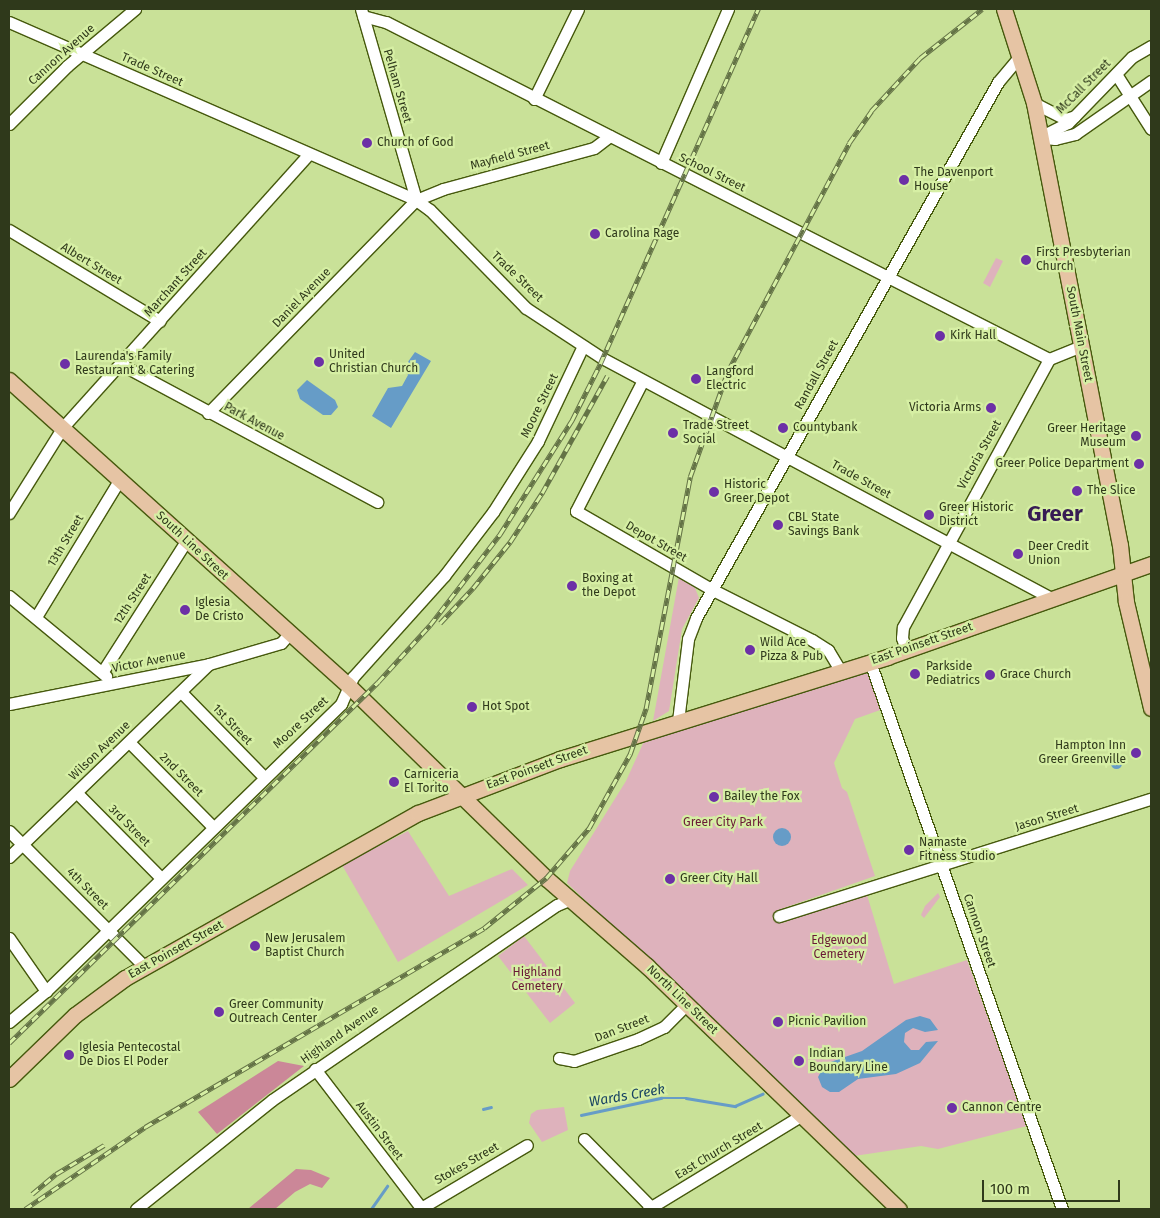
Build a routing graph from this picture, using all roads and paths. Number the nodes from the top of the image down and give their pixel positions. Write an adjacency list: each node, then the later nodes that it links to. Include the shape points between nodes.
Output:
1 (135, 9): 8 (street, Cannon Avenue)
2 (578, 9): 13 (street)
3 (728, 9): 21 (street)
4 (1004, 9): 9 (main road, South Main Street)
5 (361, 12): 13 (street, School Street); 22 (street, Pelham Street)
6 (9, 22): 8 (street, Trade Street)
7 (1151, 46): 10 (street, McCall Street, via 1132,57)
8 (82, 54): 16 (street, Cannon Avenue); 20 (street, Trade Street)
9 (1019, 57): 14 (main road, South Main Street); 24 (street, Randall Street, via 998,82)
10 (1116, 74): 12 (street); 15 (street, McCall Street)
11 (1151, 81): 12 (street)
12 (1130, 92): 17 (street); 19 (street, via 1101,118 1075,134 1055,139)
13 (534, 99): 18 (street, School Street)
14 (1034, 103): 15 (street, via 1066,120); 19 (main road, South Main Street)
15 (1075, 116): 19 (street, McCall Street, via 1057,130)
16 (9, 124)
17 (1151, 129)
18 (610, 136): 21 (street, School Street); 22 (street, Mayfield Street, via 594,148)
19 (1040, 137): 27 (main road, South Main Street)
20 (308, 155): 22 (street, Trade Street); 25 (street, Marchant Street)
21 (661, 163): 24 (street, School Street)
22 (416, 200): 26 (street, Trade Street, via 430,210 526,308); 32 (street, Daniel Avenue)
23 (9, 230): 25 (street, Albert Street)
24 (889, 277): 28 (street, School Street); 34 (street, Randall Street)
25 (160, 321): 29 (street, Marchant Street)
26 (584, 346): 31 (street, Trade Street); 53 (street, Moore Street, via 534,449 493,512 444,576)
27 (1082, 346): 28 (street); 41 (main road, South Main Street)
28 (1049, 359): 39 (street, Victoria Street)
29 (120, 364): 32 (street, Park Avenue); 33 (street, Marchant Street)
30 (9, 380): 33 (main road, South Line Street)
31 (642, 382): 34 (street, Trade Street); 42 (street, Depot Street, via 576,511)
32 (208, 413): 36 (street, Park Avenue)
33 (63, 427): 35 (main road, South Line Street); 37 (street, Marchant Street)
34 (788, 456): 39 (street, Trade Street); 42 (street, Randall Street)
35 (120, 479): 38 (main road, South Line Street); 45 (street, 13th Street)
36 (377, 502)
37 (9, 513)
38 (186, 541): 46 (main road, South Line Street); 50 (street, 12th Street)
39 (948, 544): 44 (street, Trade Street); 47 (street, Victoria Street, via 903,627)
40 (1151, 564): 41 (main road, East Poinsett Street)
41 (1123, 574): 44 (main road, East Poinsett Street, via 1053,599); 56 (main road, South Main Street, via 1126,602)
42 (711, 589): 51 (street, Depot Street, via 828,650); 57 (street, Randall Street, via 688,639)
43 (9, 596): 45 (street)
44 (1035, 598): 47 (main road, East Poinsett Street)
45 (36, 617): 50 (street)
46 (289, 634): 49 (street, Victor Avenue, via 281,643); 53 (main road, South Line Street)
47 (906, 650): 48 (main road, East Poinsett Street)
48 (870, 662): 51 (main road, East Poinsett Street); 67 (street, Cannon Street)
49 (209, 664): 52 (street, Victor Avenue); 54 (street, Wilson Avenue)
50 (103, 671): 52 (street)
51 (841, 672): 57 (main road, East Poinsett Street)
52 (112, 684): 55 (street, Victor Avenue)
53 (348, 685): 59 (street, Moore Street, via 341,704); 61 (main road, South Line Street)
54 (180, 692): 58 (street, Wilson Avenue); 59 (street, 1st Street)
55 (9, 704)
56 (1151, 708)
57 (678, 721): 61 (main road, East Poinsett Street, via 560,758)
58 (129, 742): 60 (street, Wilson Avenue); 63 (street, 2nd Street)
59 (264, 777): 63 (street, Moore Street)
60 (77, 793): 65 (street, Wilson Avenue); 68 (street, 3rd Street)
61 (462, 795): 69 (main road, North Line Street); 73 (main road, East Poinsett Street, via 411,818)
62 (1151, 799): 67 (street, Jason Street)
63 (213, 827): 68 (street, Moore Street)
64 (9, 831): 65 (street, 4th Street)
65 (23, 845): 66 (street, Wilson Avenue); 71 (street, 4th Street)
66 (9, 857)
67 (941, 865): 70 (street, Jason Street); 87 (street, Cannon Street)
68 (161, 878): 71 (street, Moore Street)
69 (571, 899): 75 (main road, North Line Street); 78 (street, Highland Avenue, via 557,905)
70 (779, 916)
71 (109, 930): 73 (street, 4th Street); 74 (street, Moore Street)
72 (9, 938): 74 (street)
73 (145, 967): 79 (main road, East Poinsett Street, via 75,1015)
74 (46, 991): 76 (street, Moore Street)
75 (687, 1004): 77 (street, Dan Street, via 664,1027 638,1039 574,1061); 80 (main road, North Line Street)
76 (9, 1022)
77 (559, 1058)
78 (315, 1069): 83 (street, Highland Avenue); 84 (street, Austin Street)
79 (9, 1079)
80 (802, 1115): 85 (street, East Church Street); 86 (main road, North Line Street)
81 (584, 1139): 85 (street)
82 (527, 1145): 84 (street, Stokes Street)
83 (136, 1209)
84 (421, 1209)
85 (651, 1209)
86 (898, 1209)
87 (1062, 1209)

